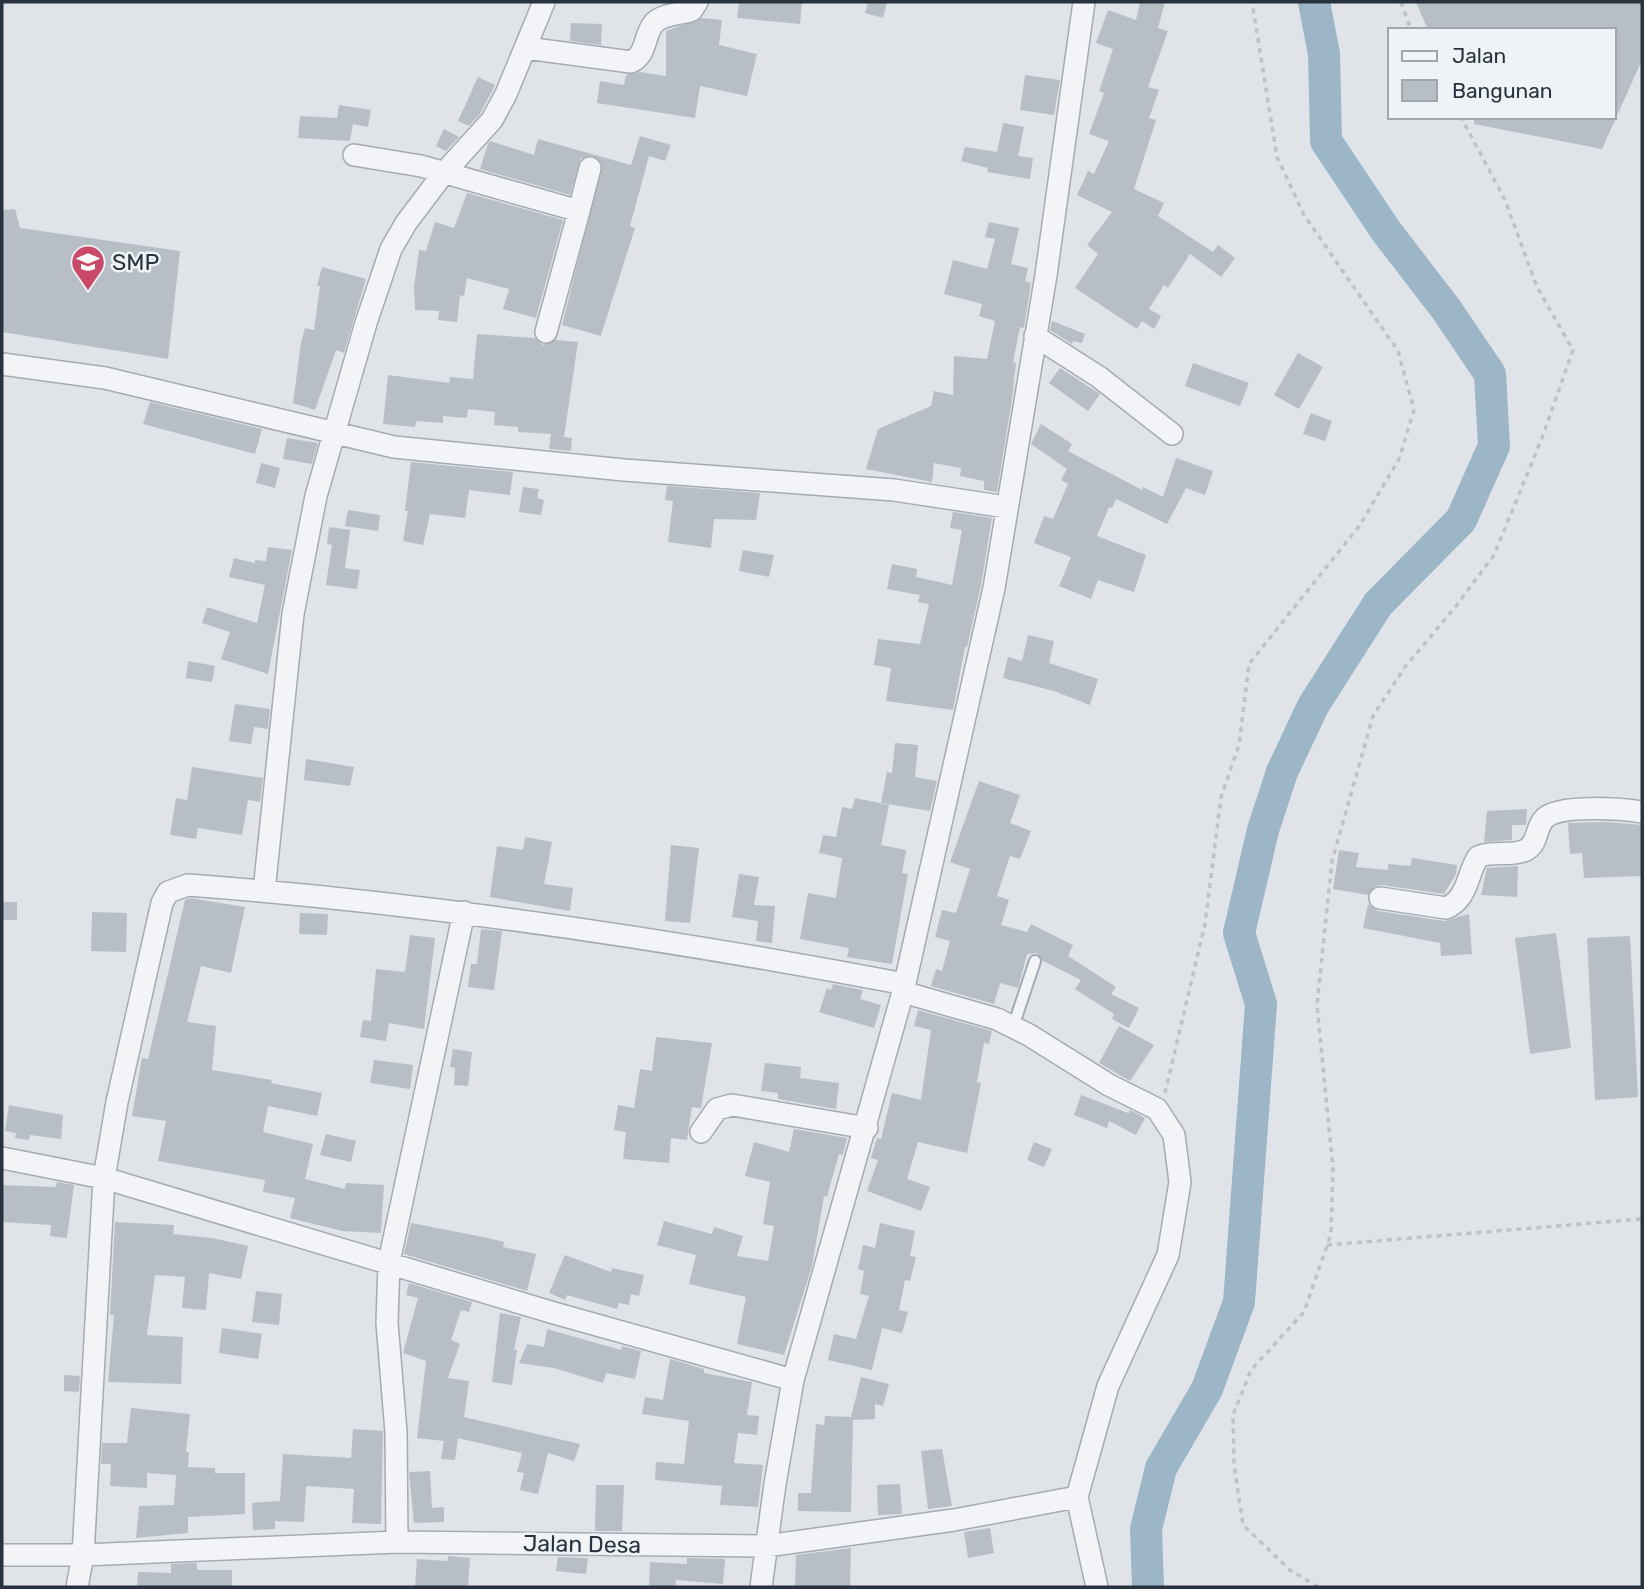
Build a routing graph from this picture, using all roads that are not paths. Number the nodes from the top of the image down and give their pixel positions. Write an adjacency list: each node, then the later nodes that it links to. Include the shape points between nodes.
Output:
1 (544, 2): 4 (street)
2 (697, 2): 4 (street, via 692,10 652,24 641,54 631,62)
3 (1084, 2): 10 (street)
4 (526, 48): 7 (street, via 492,120)
5 (354, 155): 7 (street)
6 (590, 167): 8 (street)
7 (443, 174): 8 (street); 12 (street, via 391,249)
8 (579, 211): 9 (street)
9 (546, 332)
10 (1035, 336): 13 (street, via 1099,377); 14 (street)
11 (2, 364): 12 (street, via 104,378)
12 (335, 432): 14 (street, via 394,447 482,457 894,490); 16 (street, via 316,496 293,614)
13 (1172, 434)
14 (1006, 508): 20 (street, via 994,588)
15 (1642, 812): 17 (street, via 1559,811 1549,815 1531,846 1522,852 1478,857 1466,887 1446,908)
16 (264, 891): 18 (street); 25 (street, via 188,885 168,892 142,986)
17 (1380, 898)
18 (464, 912): 20 (street, via 818,968); 26 (street)
19 (1035, 961): 21 (lane)
20 (904, 988): 21 (street); 22 (street)
21 (1013, 1027): 28 (street, via 1160,1112 1174,1135 1180,1182 1168,1255 1108,1386)
22 (867, 1128): 23 (street, via 732,1105 717,1109); 27 (street)
23 (701, 1132)
24 (2, 1158): 25 (street)
25 (104, 1178): 26 (street); 32 (street)
26 (389, 1262): 27 (street); 29 (street, via 387,1323 396,1432)
27 (793, 1380): 30 (street)
28 (1077, 1497): 30 (street, Jalan Desa, via 954,1520); 33 (street)
29 (397, 1542): 30 (street, Jalan Desa); 32 (street, Jalan Desa)
30 (766, 1546): 35 (street)
31 (2, 1555): 32 (street, Jalan Desa)
32 (83, 1555): 34 (street)
33 (1096, 1579)
34 (77, 1587)
35 (761, 1587)

